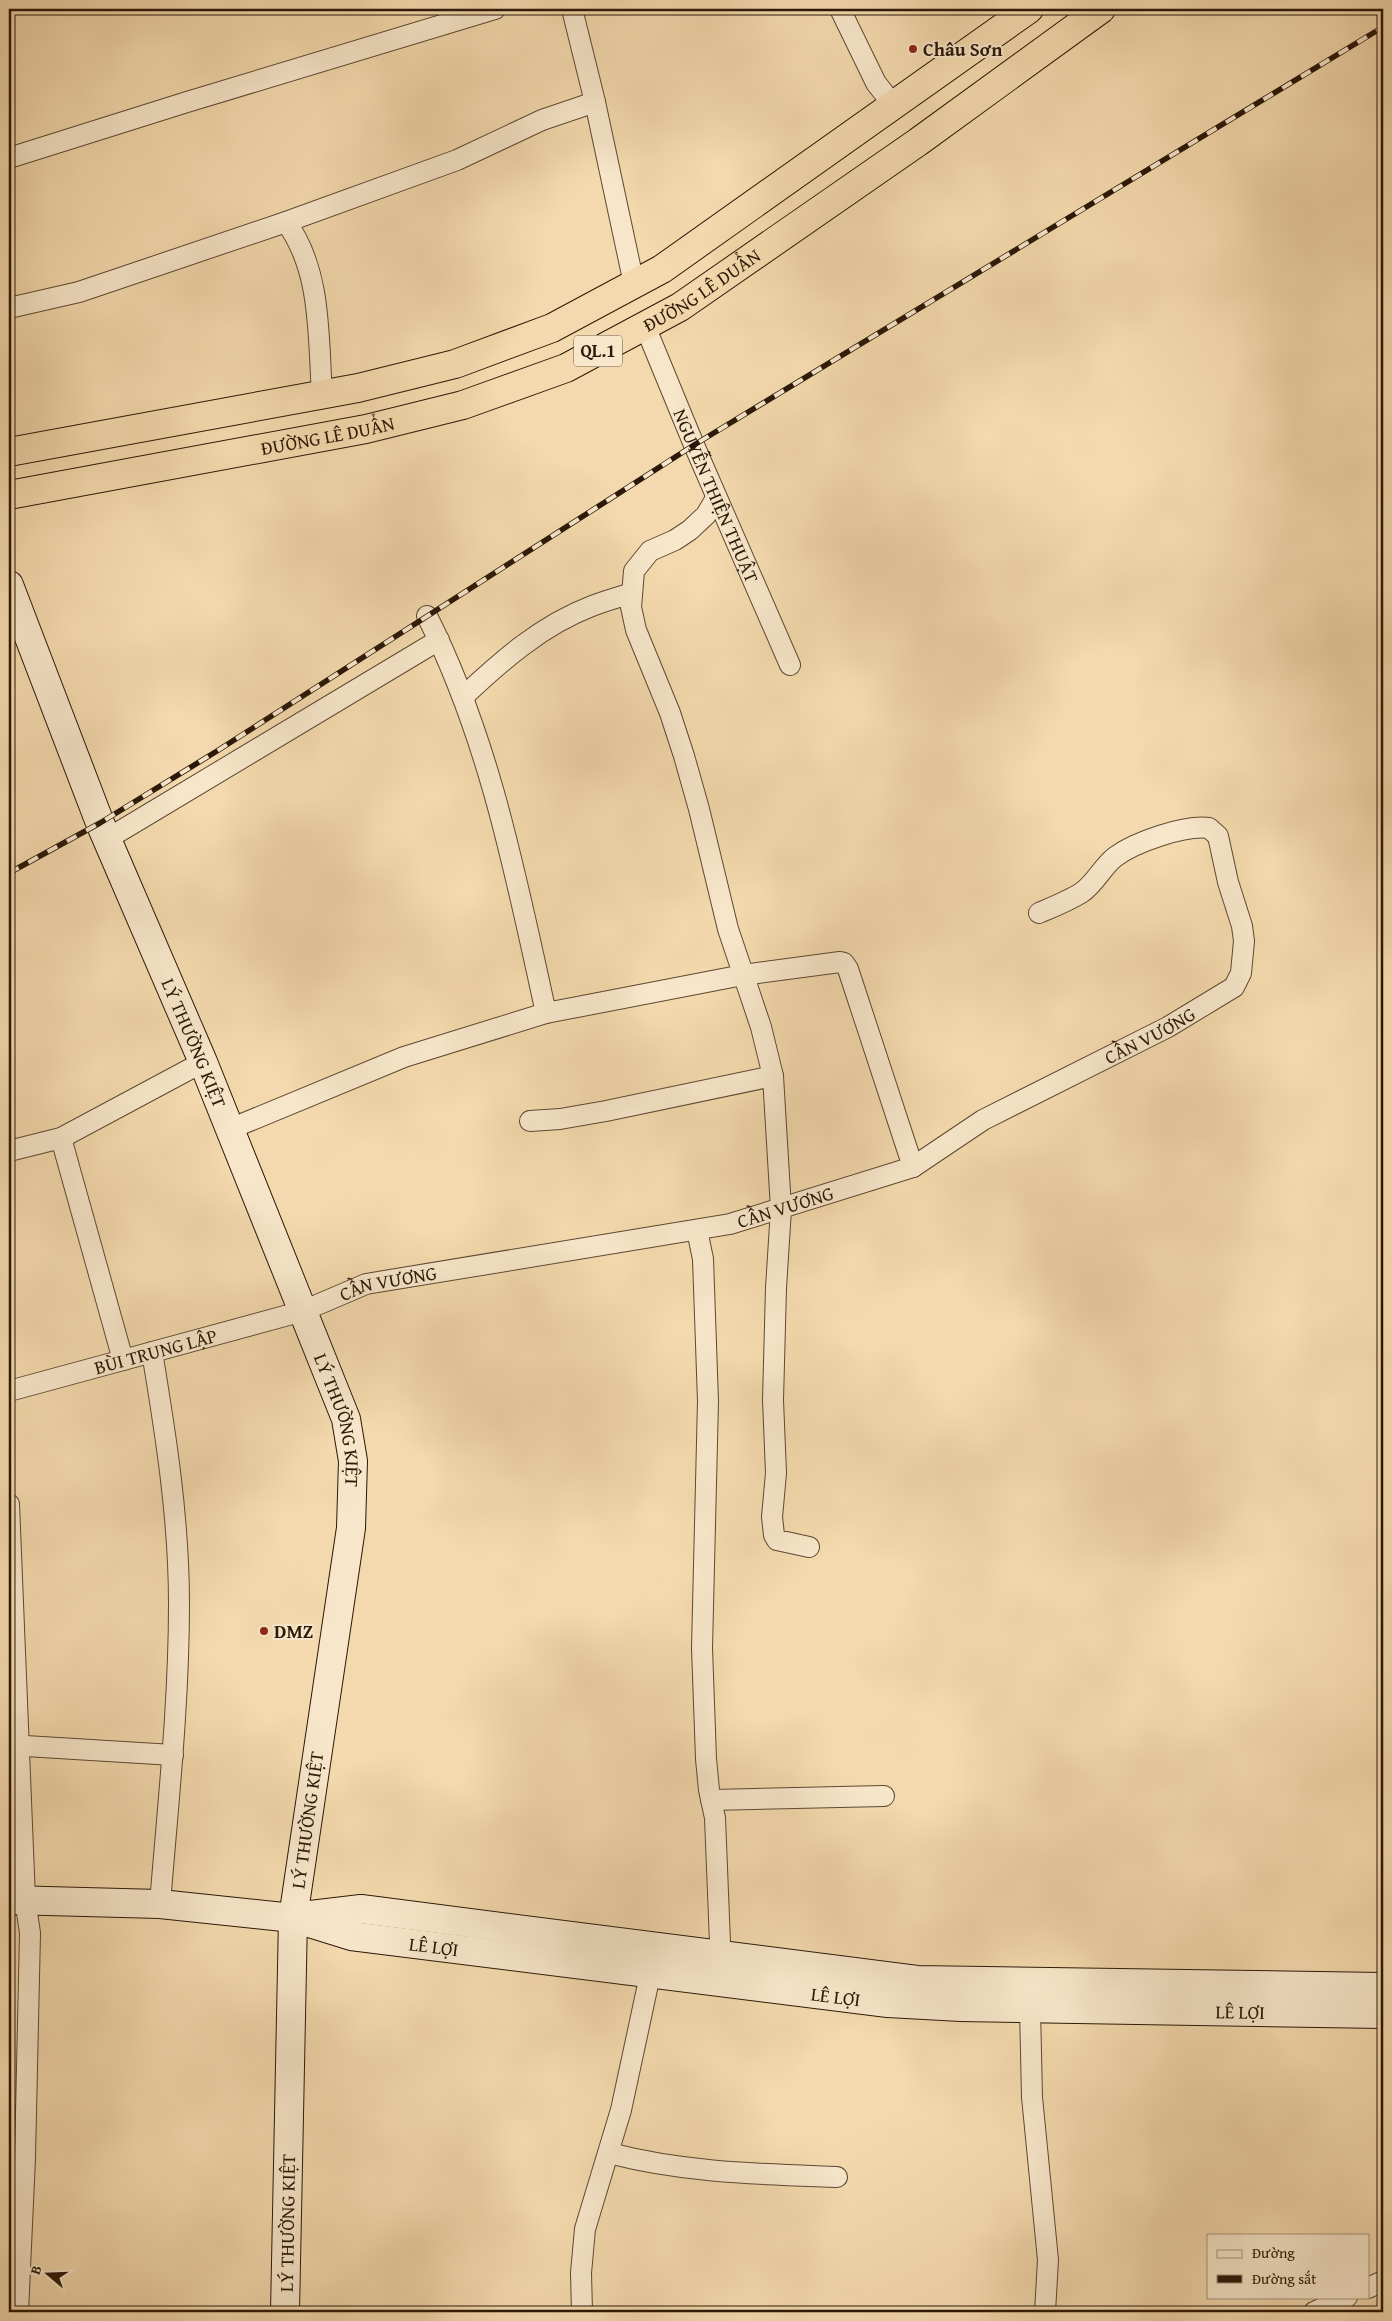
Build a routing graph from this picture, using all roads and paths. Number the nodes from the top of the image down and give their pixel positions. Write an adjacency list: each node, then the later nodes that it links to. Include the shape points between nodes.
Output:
1 (495, 9): 9 (street)
2 (572, 9): 6 (street)
3 (840, 9): 7 (street, via 876,83)
4 (1029, 9): 7 (highway, ĐƯỜNG LÊ DUẨN / QL.1)
5 (1101, 9): 8 (highway, ĐƯỜNG LÊ DUẨN / QL.1)
6 (595, 102): 10 (street, via 542,120 457,160); 11 (street)
7 (894, 106): 8 (highway); 11 (highway, ĐƯỜNG LÊ DUẨN / QL.1, via 662,269)
8 (918, 142): 13 (highway, ĐƯỜNG LÊ DUẨN / QL.1, via 680,308)
9 (9, 158)
10 (286, 222): 12 (street, via 79,292); 14 (street, via 298,238 314,289)
11 (634, 284): 14 (highway, ĐƯỜNG LÊ DUẨN / QL.1, via 552,328 455,364)
12 (9, 308)
13 (645, 326): 16 (highway, ĐƯỜNG LÊ DUẨN / QL.1, via 566,368 464,406 366,429); 17 (street, NGUYỄN THIỆN THUẬT)
14 (322, 394): 15 (highway, ĐƯỜNG LÊ DUẨN / QL.1)
15 (9, 452)
16 (9, 495)
17 (716, 498): 19 (street, via 690,530 650,551 634,571); 22 (street, NGUYỄN THIỆN THUẬT)
18 (9, 585): 24 (street, LÝ THƯỜNG KIỆT)
19 (632, 593): 23 (street, via 591,606 554,625 492,669); 26 (street, via 636,630 684,756)
20 (427, 616): 21 (street)
21 (439, 640): 23 (street); 24 (street)
22 (790, 665)
23 (463, 697): 27 (street, via 495,790)
24 (107, 840): 28 (street, LÝ THƯỜNG KIỆT)
25 (1040, 913): 34 (street, CẦN VƯƠNG, via 1080,894 1114,858 1128,849 1194,827 1209,828 1218,836 1242,926 1244,941 1239,981 1228,992 1168,1027 983,1120)
26 (743, 976): 27 (street); 29 (street, via 761,1027); 34 (street, via 840,962 845,964)
27 (546, 1013): 31 (street, via 404,1057)
28 (203, 1062): 31 (street, LÝ THƯỜNG KIỆT); 32 (street)
29 (773, 1076): 30 (street, via 560,1120); 35 (street)
30 (530, 1121)
31 (230, 1129): 37 (street, LÝ THƯỜNG KIỆT)
32 (61, 1138): 33 (street); 39 (street)
33 (9, 1151)
34 (913, 1167): 35 (street, CẦN VƯƠNG)
35 (781, 1209): 36 (street, CẦN VƯƠNG); 42 (street, via 774,1343 776,1472 772,1526 777,1540)
36 (697, 1230): 37 (street, CẦN VƯƠNG, via 650,1235 366,1284); 46 (street, via 703,1260 708,1401 702,1648 706,1759)
37 (303, 1311): 38 (street, BÙI TRUNG LẬP); 49 (street, LÝ THƯỜNG KIỆT, via 346,1418 352,1461 351,1528)
38 (152, 1352): 39 (street, BÙI TRUNG LẬP); 44 (street, via 170,1460 176,1530 179,1604)
39 (123, 1360): 40 (street, BÙI TRUNG LẬP)
40 (9, 1391)
41 (9, 1504): 43 (street)
42 (809, 1547)
43 (14, 1745): 44 (street); 47 (street)
44 (173, 1755): 48 (street)
45 (884, 1796): 46 (street)
46 (711, 1800): 52 (street, via 715,1818)
47 (17, 1899): 48 (street, LÊ LỢI); 66 (street, via 30,1933)
48 (160, 1904): 49 (street, LÊ LỢI)
49 (293, 1918): 50 (street, LÊ LỢI, via 361,1910); 51 (street, LÊ LỢI, via 351,1936); 67 (street, LÝ THƯỜNG KIỆT)
50 (474, 1924): 51 (street); 53 (street, LÊ LỢI)
51 (471, 1951): 53 (street, LÊ LỢI)
52 (720, 1956): 53 (street, LÊ LỢI); 54 (street); 56 (street, LÊ LỢI)
53 (653, 1960): 54 (street, LÊ LỢI); 61 (street)
54 (722, 1983): 56 (street, LÊ LỢI)
55 (1383, 1987): 58 (street, LÊ LỢI)
56 (888, 1990): 57 (street, LÊ LỢI, via 961,1982); 59 (street, LÊ LỢI)
57 (1132, 1997): 58 (street, LÊ LỢI); 59 (street, LÊ LỢI)
58 (1343, 2000): 60 (street, LÊ LỢI)
59 (1030, 2008): 69 (street, via 1032,2097 1048,2260)
60 (1383, 2014)
61 (609, 2153): 62 (street, via 673,2168); 68 (street, via 585,2229)
62 (837, 2177)
63 (1383, 2281): 64 (street)
64 (1370, 2287)
65 (1345, 2298): 70 (street)
66 (18, 2312)
67 (285, 2312)
68 (582, 2312)
69 (1046, 2312)
70 (1314, 2312)

